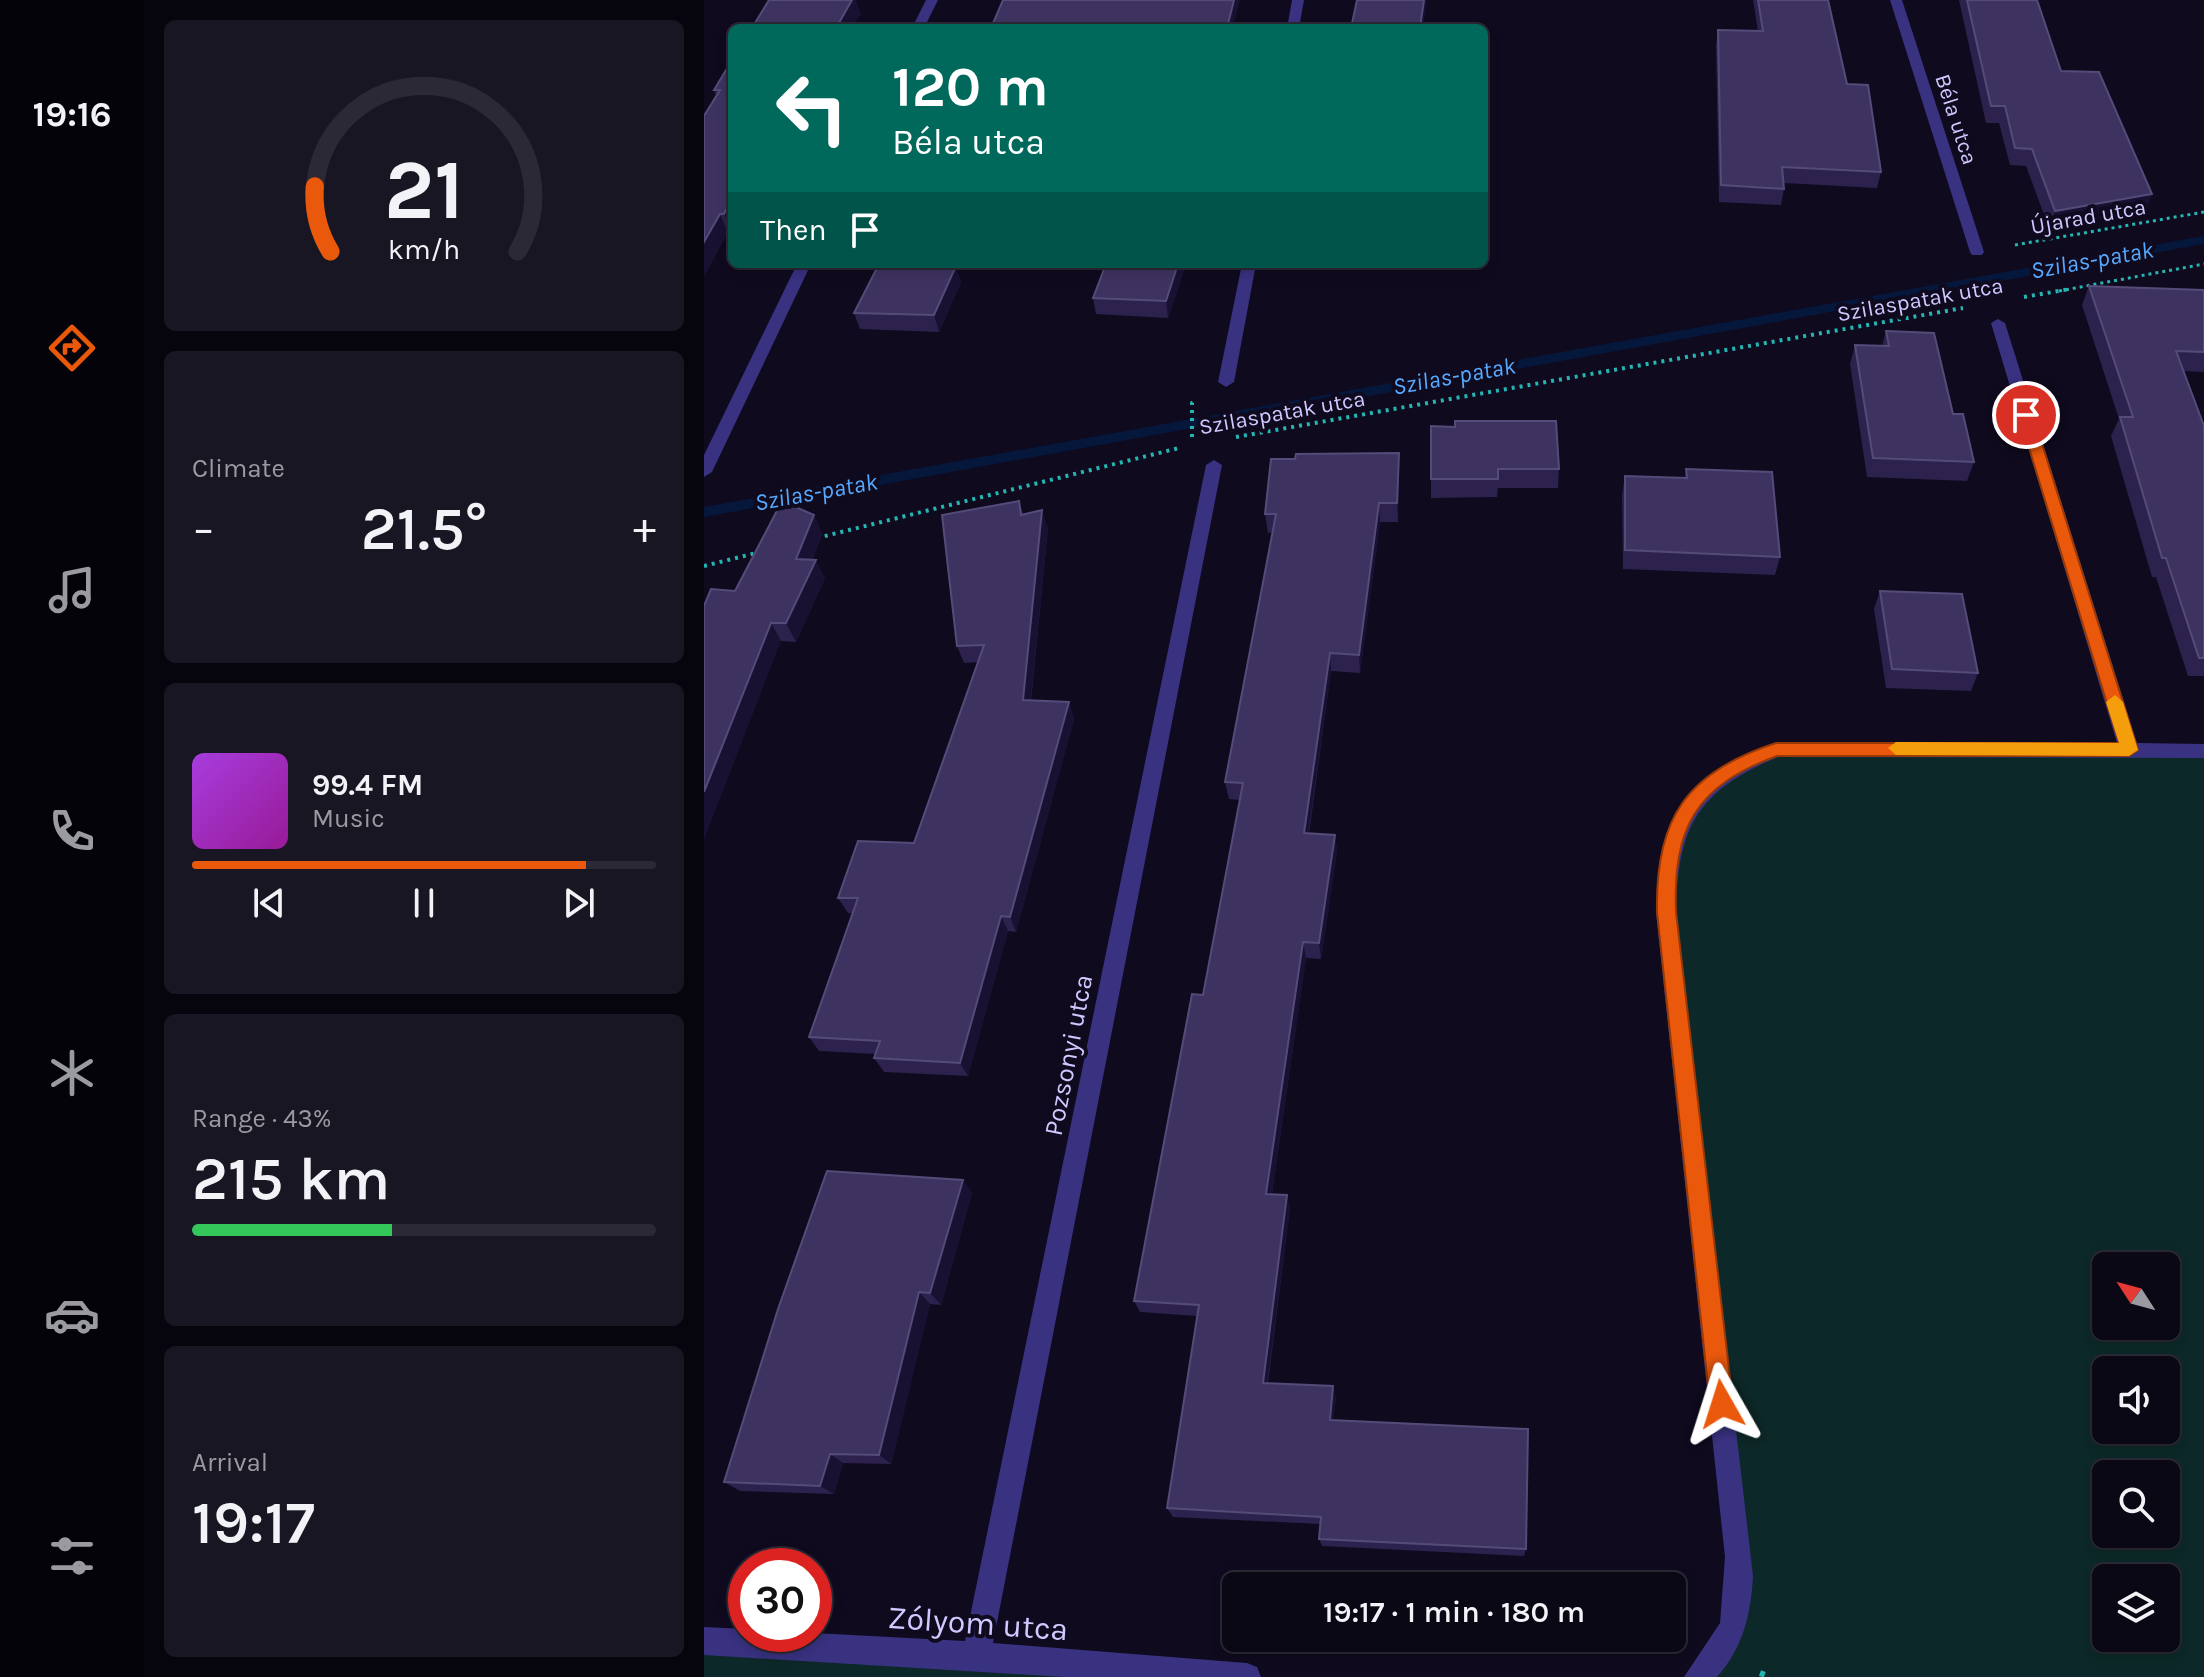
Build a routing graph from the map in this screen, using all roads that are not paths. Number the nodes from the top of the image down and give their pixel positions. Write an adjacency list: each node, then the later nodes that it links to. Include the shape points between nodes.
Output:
1 (932, 0): 4 (street)
2 (1298, 0): 5 (street)
3 (1896, 0): 6 (street, Béla utca)
4 (920, 24)
5 (1294, 24)
6 (1977, 252)
7 (802, 268): 12 (street)
8 (1248, 268): 10 (street)
9 (1998, 323): 13 (street)
10 (1226, 382)
11 (1214, 465): 16 (street, Pozsonyi utca)
12 (704, 472)
13 (2129, 750): 14 (street); 18 (street, via 1776,750 1739,763 1710,783 1680,822 1665,871 1666,912 1739,1557 1739,1612 1718,1656)
14 (2204, 751)
15 (704, 1641): 16 (street, Zólyom utca)
16 (976, 1656): 17 (street, Zólyom utca)
17 (1247, 1677)
18 (1698, 1677)

